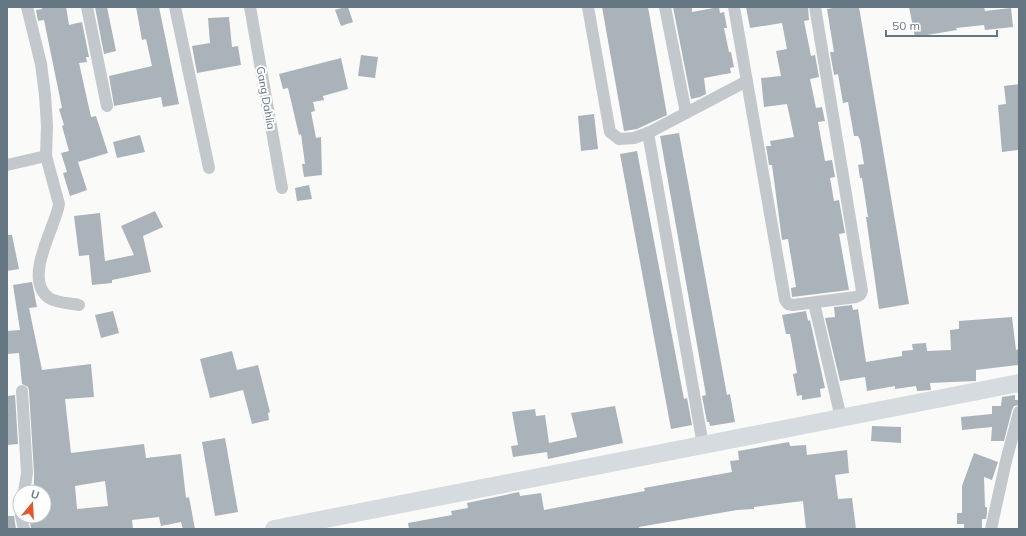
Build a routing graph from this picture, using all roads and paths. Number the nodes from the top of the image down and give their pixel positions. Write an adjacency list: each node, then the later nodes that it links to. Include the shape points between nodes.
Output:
1 (27, 7): 13 (street, via 44,87)
2 (87, 7): 10 (street)
3 (175, 7): 15 (street)
4 (250, 7): 16 (street, Gang Dahlia)
5 (588, 7): 12 (street, via 610,132 618,139 624,140)
6 (665, 7): 11 (street)
7 (734, 7): 9 (street)
8 (815, 7): 17 (street, via 862,290 856,297)
9 (747, 81): 11 (street); 17 (street, via 785,300 793,306)
10 (107, 106)
11 (686, 113): 12 (street)
12 (648, 133): 23 (street)
13 (46, 156): 14 (street); 18 (street, via 59,204 43,246 39,279 41,288 49,298)
14 (7, 165)
15 (209, 168)
16 (282, 188)
17 (814, 303): 22 (street)
18 (79, 305)
19 (1019, 383): 22 (main road)
20 (22, 391): 24 (street, via 27,473)
21 (1019, 412): 26 (street)
22 (841, 418): 23 (main road)
23 (703, 445): 25 (main road)
24 (25, 484)
25 (274, 529)
26 (991, 529)

